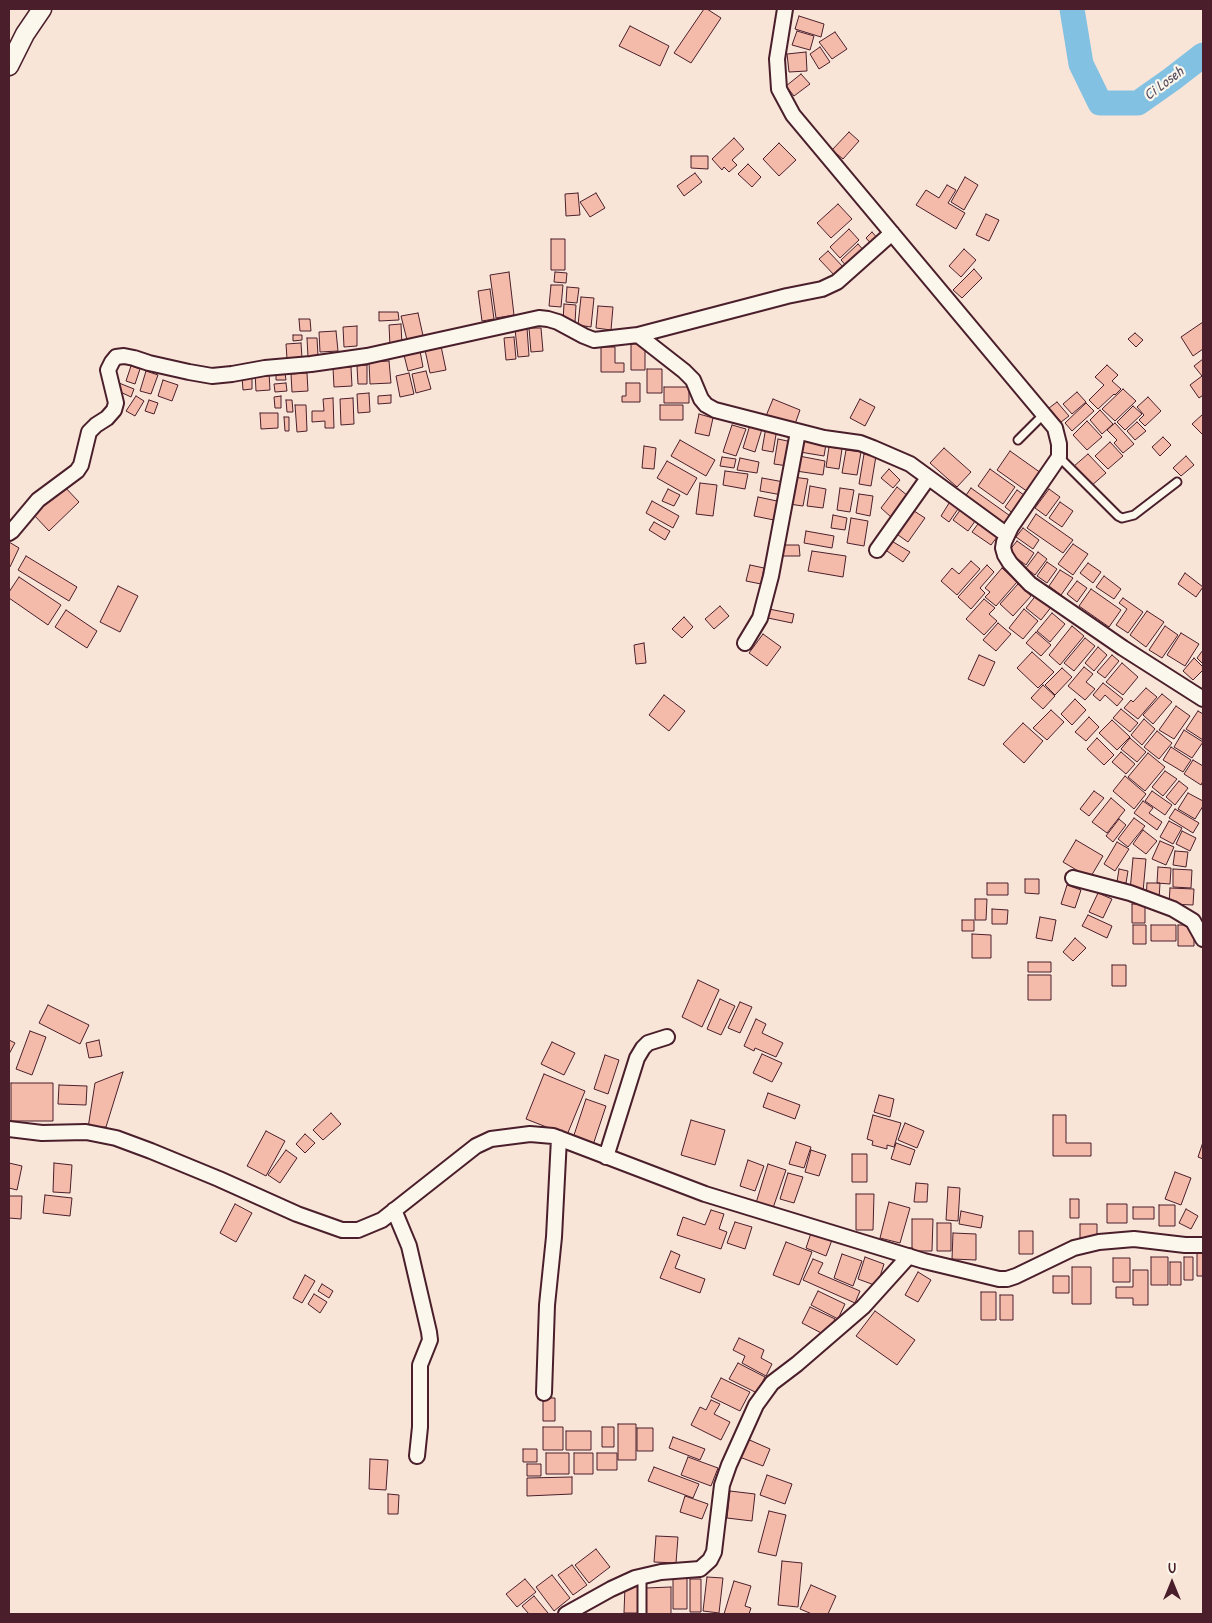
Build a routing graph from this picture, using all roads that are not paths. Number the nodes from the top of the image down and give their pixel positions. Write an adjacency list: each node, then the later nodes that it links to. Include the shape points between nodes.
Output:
1 (42, 9): 3 (street)
2 (785, 9): 4 (street, via 777,59 779,89 793,115)
3 (9, 66)
4 (892, 233): 5 (street, via 837,282 822,289); 6 (street)
5 (638, 335): 7 (street, via 684,371 706,405); 12 (street, via 594,340 558,322 539,318 367,356 212,376 124,356 116,357 108,370 116,403 114,410 89,432 81,465 38,500)
6 (1040, 418): 8 (lane); 9 (street, via 1055,428)
7 (798, 432): 10 (street, via 860,443 910,464); 15 (street, via 772,576 760,618)
8 (1018, 440)
9 (1059, 457): 11 (lane, via 1122,518 1134,515); 13 (street)
10 (928, 478): 13 (street); 14 (street)
11 (1177, 482)
12 (9, 533)
13 (1007, 535): 16 (street, via 1003,548 1005,555 1030,584)
14 (877, 550)
15 (745, 642)
16 (1203, 699)
17 (1072, 878): 18 (street, via 1173,910 1193,921)
18 (1203, 939)
19 (667, 1037): 22 (street, via 648,1043 637,1058)
20 (9, 1129): 23 (street, via 42,1133 86,1132 116,1138 342,1230 358,1230 382,1220)
21 (559, 1138): 22 (street); 23 (street, via 530,1134 491,1139 476,1146); 26 (street)
22 (606, 1157): 25 (street, via 705,1194)
23 (394, 1210): 27 (street, via 410,1246 430,1340 420,1365)
24 (1203, 1244): 25 (street, via 1134,1239 1099,1242 1074,1248 1007,1279)
25 (909, 1256): 28 (street, via 862,1307 772,1383 756,1405 722,1485 714,1552 710,1560 700,1569)
26 (544, 1393)
27 (417, 1456)
28 (642, 1576): 29 (street); 30 (lane)
29 (566, 1614)
30 (642, 1614)

